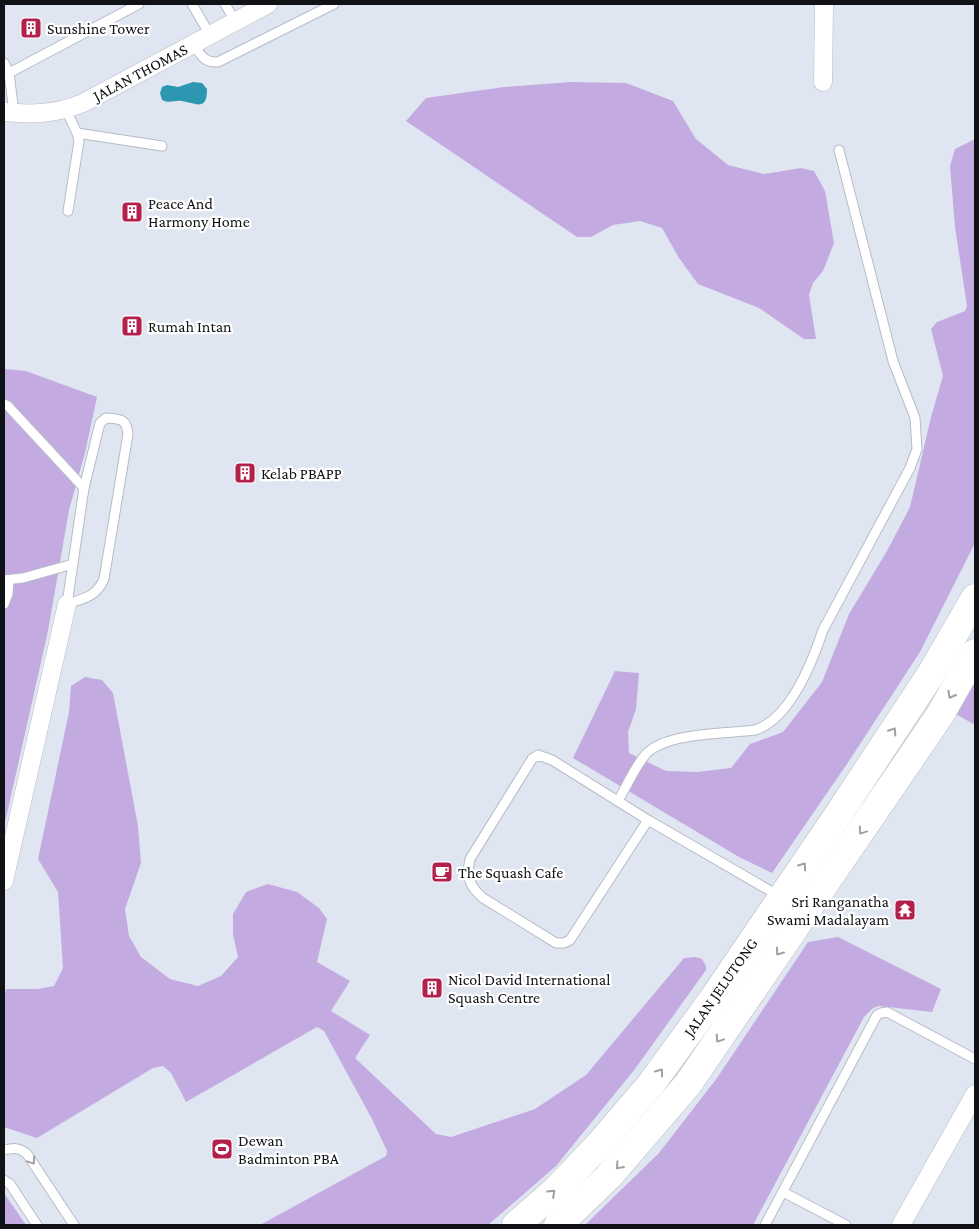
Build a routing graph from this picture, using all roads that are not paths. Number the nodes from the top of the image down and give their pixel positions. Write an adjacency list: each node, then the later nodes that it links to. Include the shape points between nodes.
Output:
1 (138, 4): 11 (lane)
2 (192, 4): 8 (lane)
3 (225, 4): 7 (lane)
4 (334, 4): 9 (lane, via 218,62 204,59)
5 (824, 4): 12 (street)
6 (261, 5): 7 (street, JALAN THOMAS)
7 (235, 21): 8 (street, JALAN THOMAS)
8 (210, 35): 9 (street, JALAN THOMAS)
9 (194, 44): 13 (street, JALAN THOMAS)
10 (4, 63): 11 (lane)
11 (9, 73): 14 (lane)
12 (823, 82)
13 (66, 110): 14 (street, JALAN THOMAS, via 47,114); 15 (lane)
14 (9, 112)
15 (78, 133): 16 (lane); 18 (lane)
16 (162, 146)
17 (839, 150): 27 (lane, via 893,361 915,418 917,449 910,468 823,630 793,696 775,718 755,730 688,736 664,744 647,753)
18 (68, 212)
19 (4, 404): 20 (lane)
20 (84, 488): 21 (lane); 25 (lane, via 100,423 106,418 121,419 127,425 128,434 104,579 92,596)
21 (73, 564): 22 (lane); 25 (lane)
22 (6, 580): 24 (lane, via 8,594)
23 (975, 598): 30 (main road, JALAN JELUTONG, one-way to 23, via 931,674)
24 (4, 604)
25 (67, 604): 29 (street)
26 (975, 653): 40 (main road, JALAN JELUTONG, one-way to 40, via 934,723 688,1084 608,1178)
27 (618, 801): 28 (lane); 28 (lane, via 552,760 538,755 532,759 470,859 469,883 474,891 498,907 556,943 564,943 570,940)
28 (648, 820): 30 (lane)
29 (4, 881)
30 (781, 897): 39 (main road, JALAN JELUTONG, one-way to 30, via 556,1190 651,1084)
31 (975, 1059): 36 (lane, via 886,1012 881,1013)
32 (975, 1094): 43 (street)
33 (4, 1150): 38 (lane, one-way to 38, via 22,1149 27,1154)
34 (4, 1175): 35 (lane)
35 (7, 1182): 37 (lane)
36 (783, 1192): 41 (lane); 42 (lane)
37 (37, 1225)
38 (74, 1225)
39 (516, 1225)
40 (558, 1225)
41 (765, 1225)
42 (846, 1225)
43 (901, 1225)

